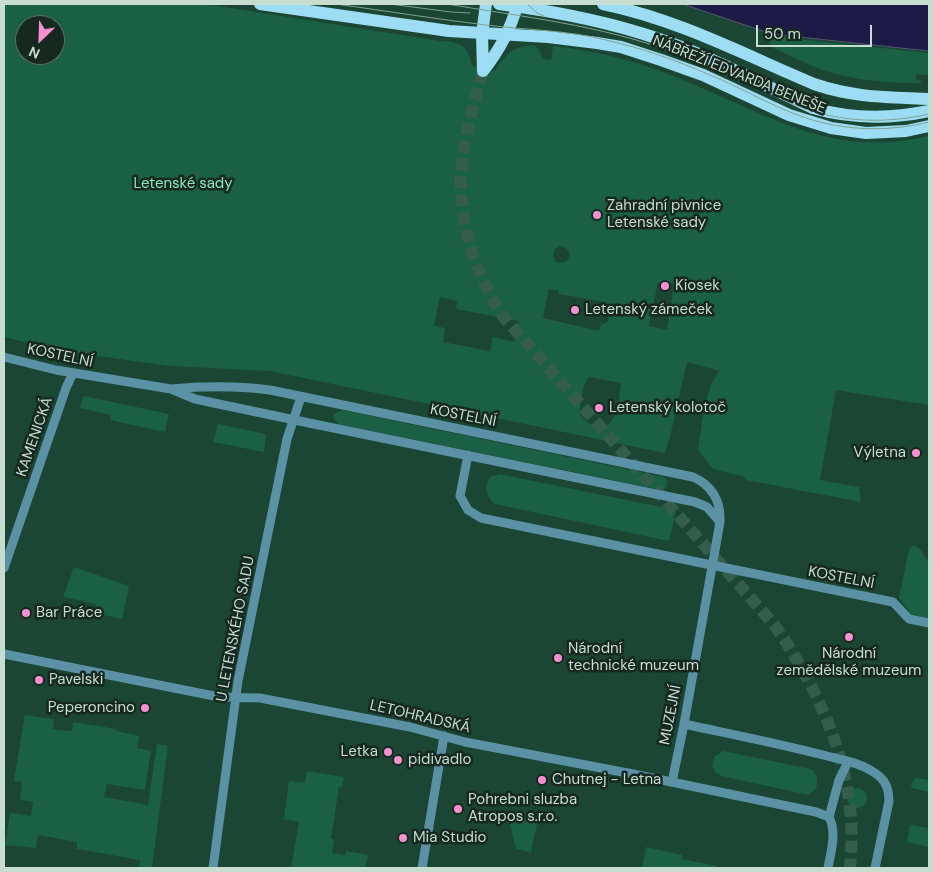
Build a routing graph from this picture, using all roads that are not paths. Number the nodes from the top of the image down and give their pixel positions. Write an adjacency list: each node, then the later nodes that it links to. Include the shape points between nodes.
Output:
1 (260, 4): 6 (main road, NÁBŘEŽÍ EDVARDA BENEŠE)
2 (486, 4): 6 (main road)
3 (499, 4): 5 (main road, NÁBŘEŽÍ EDVARDA BENEŠE)
4 (603, 4): 8 (main road, via 693,32 833,91 858,96)
5 (517, 5): 7 (main road); 9 (main road, NÁBŘEŽÍ EDVARDA BENEŠE, via 602,22 660,39 717,61 824,111 876,117)
6 (482, 34): 7 (main road, NÁBŘEŽÍ EDVARDA BENEŠE); 7 (main road, via 483,71)
7 (506, 35): 10 (main road, NÁBŘEŽÍ EDVARDA BENEŠE, via 598,43 640,53 703,76 802,120 831,128 866,133)
8 (929, 99)
9 (929, 111)
10 (929, 126)
11 (4, 357): 12 (street, KOSTELNÍ)
12 (73, 373): 13 (street, KOSTELNÍ); 19 (street, KAMENICKÁ)
13 (171, 389): 14 (street, KOSTELNÍ, via 196,386 251,388); 15 (street, KOSTELNÍ, via 195,398)
14 (301, 397): 15 (street, U LETENSKÉHO SADU); 17 (street, KOSTELNÍ, via 693,477 713,492 720,506)
15 (292, 420): 16 (street, KOSTELNÍ); 22 (street, U LETENSKÉHO SADU)
16 (468, 455): 17 (street, KOSTELNÍ, via 695,502 707,507); 18 (street, KOSTELNÍ, via 460,496 468,510 481,518)
17 (720, 522): 18 (street, KOSTELNÍ)
18 (712, 565): 20 (street, KOSTELNÍ, via 892,602 909,619); 23 (street, MUZEJNÍ)
19 (4, 568)
20 (929, 623)
21 (4, 654): 22 (street, LETOHRADSKÁ, via 219,697)
22 (235, 697): 24 (street, LETOHRADSKÁ, via 269,700); 28 (street, U LETENSKÉHO SADU)
23 (684, 724): 25 (street); 26 (street, MUZEJNÍ)
24 (444, 736): 26 (street, LETOHRADSKÁ); 29 (street)
25 (848, 762): 27 (street, via 839,780); 31 (street, via 878,775 888,789 889,800)
26 (672, 782): 27 (street, LETOHRADSKÁ)
27 (829, 817): 30 (street, via 834,832)
28 (213, 868)
29 (422, 868)
30 (828, 868)
31 (875, 868)

